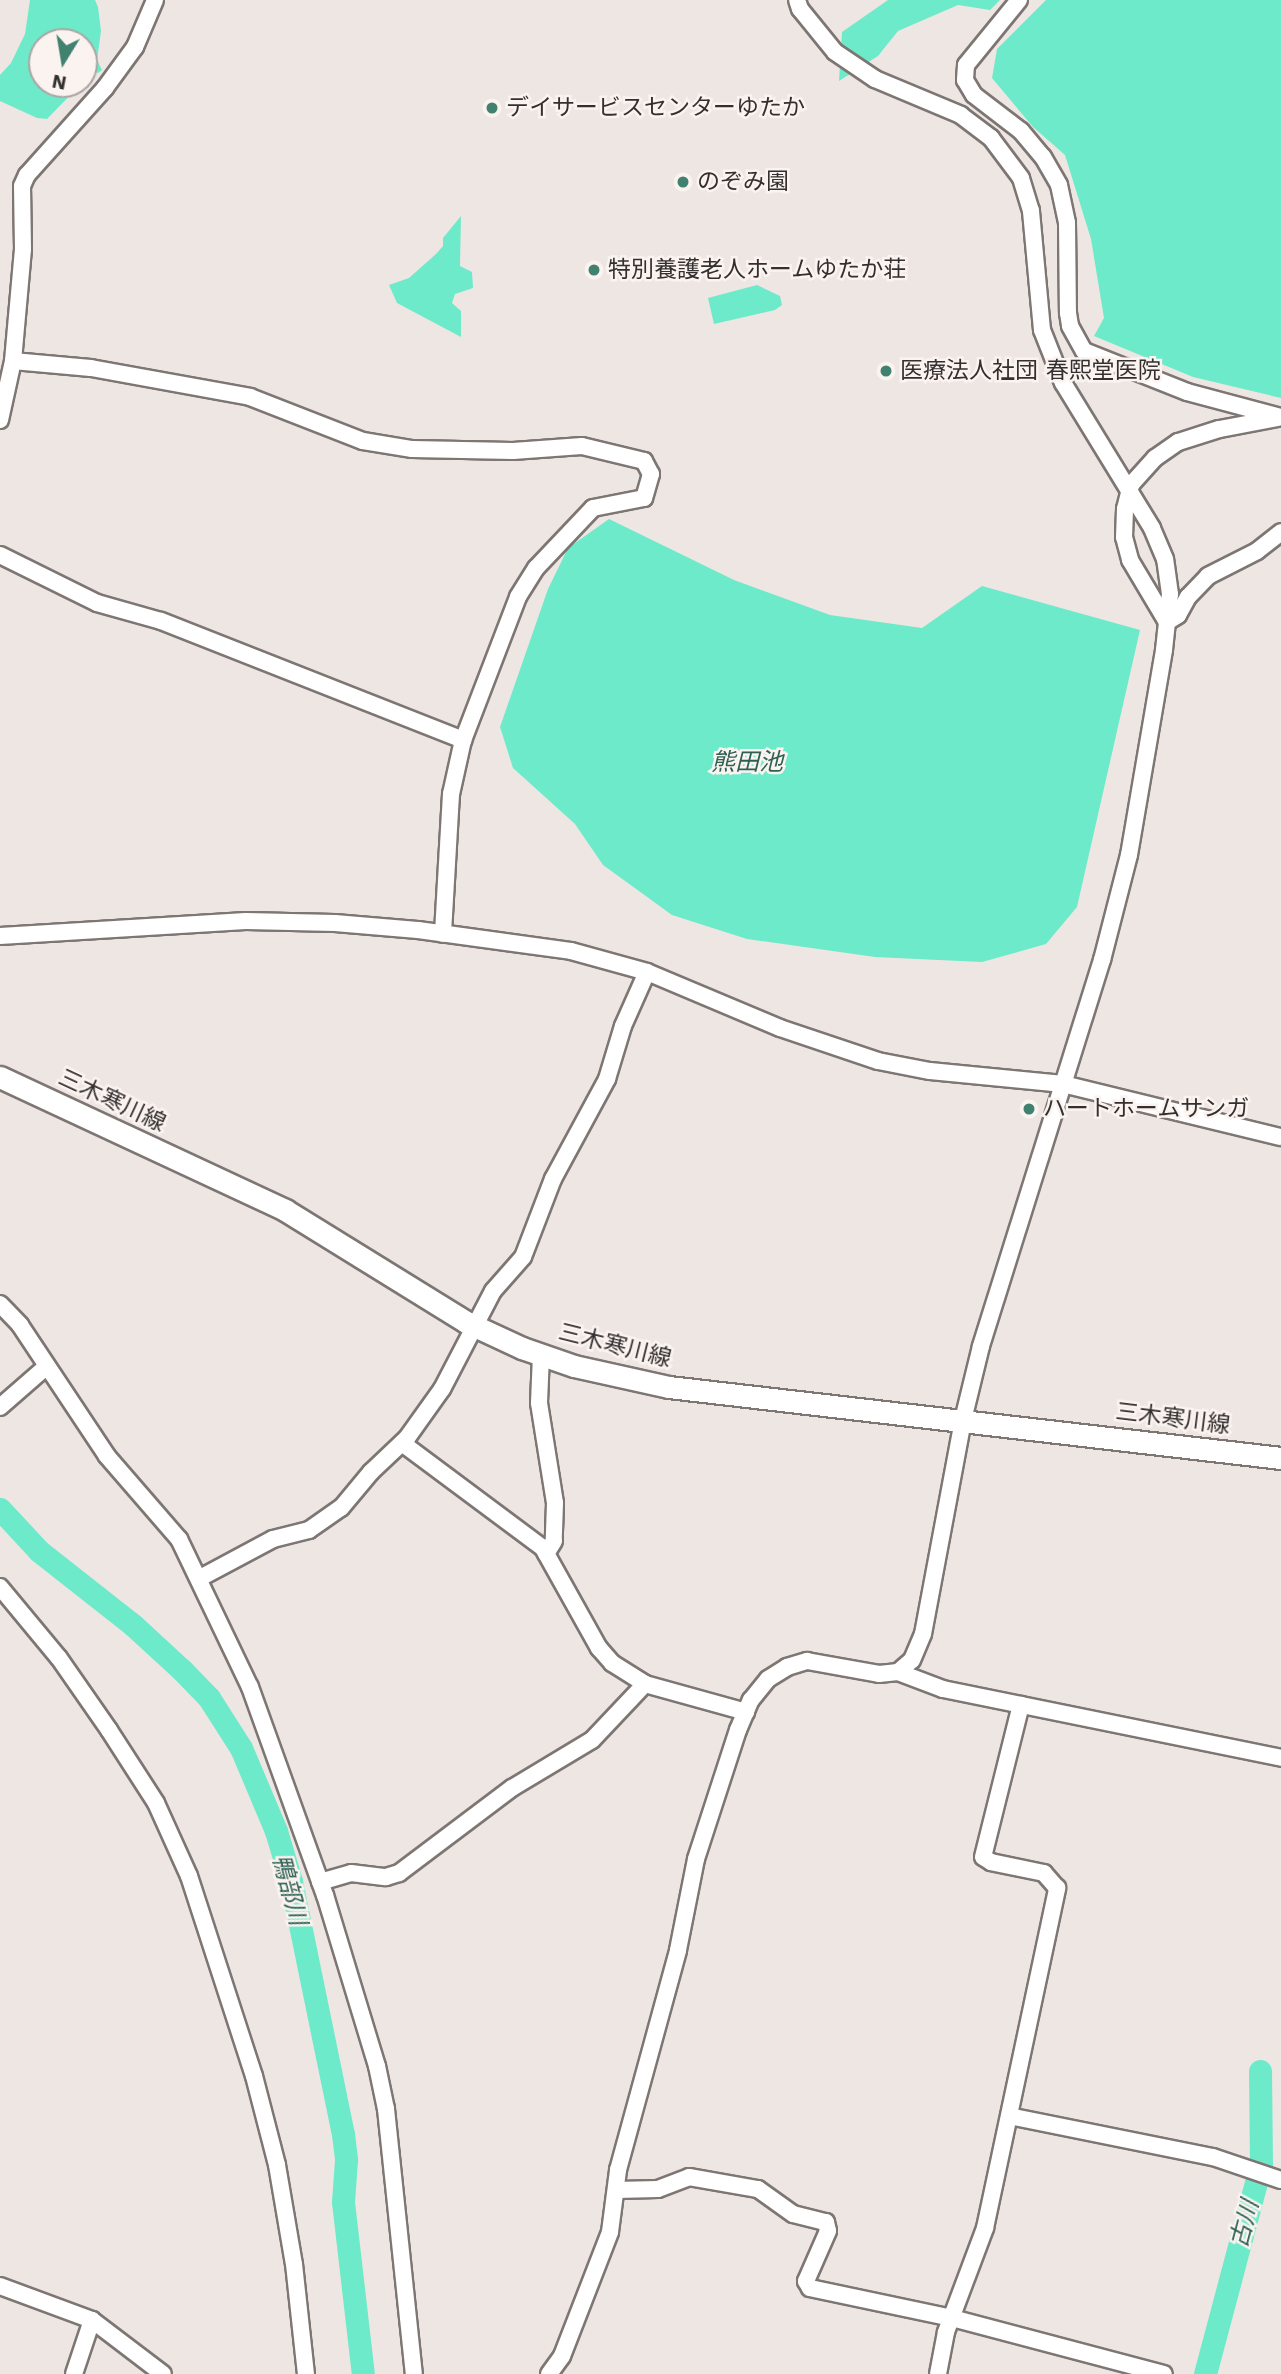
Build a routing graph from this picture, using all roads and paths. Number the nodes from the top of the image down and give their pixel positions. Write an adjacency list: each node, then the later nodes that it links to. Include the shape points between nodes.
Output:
1 (155, 0): 4 (street, via 135,47 22,186 23,249)
2 (797, 0): 7 (street, via 835,52 875,79 961,115 991,138 1021,178 1031,211 1042,330 1063,383)
3 (1019, 0): 5 (street, via 966,65 965,80 974,95 1021,131 1059,185 1067,223 1068,313 1084,351 1186,392)
4 (13, 361): 6 (street); 11 (street, via 91,368 250,397 363,440 412,449 582,446 644,461 651,474 644,498 593,508 536,568 518,597)
5 (1281, 418): 7 (street, via 1178,442 1141,471)
6 (0, 419)
7 (1129, 491): 10 (street, via 1165,559 1170,594); 10 (street, via 1125,537 1130,560)
8 (1281, 532): 10 (street, via 1257,551 1208,576 1178,615)
9 (0, 555): 11 (street, via 97,603 161,621)
10 (1167, 622): 16 (street, via 1129,855)
11 (463, 740): 12 (street, via 451,794)
12 (443, 934): 13 (street, via 335,923 246,921); 14 (street, via 570,951)
13 (0, 936)
14 (647, 972): 16 (street, via 780,1028 878,1061 930,1071); 19 (street, via 623,1026 607,1079 553,1179 523,1257 493,1291)
15 (0, 1077): 19 (main road, 三木寒川線, via 285,1210)
16 (1063, 1084): 17 (street); 23 (street, via 1003,1271)
17 (1281, 1137)
18 (0, 1304): 21 (street)
19 (476, 1327): 20 (main road, 三木寒川線); 24 (street, via 442,1389)
20 (541, 1355): 23 (main road, 三木寒川線, via 669,1387); 26 (street, via 539,1404 555,1503 554,1541)
21 (47, 1366): 22 (street); 27 (street, via 107,1456 179,1539)
22 (0, 1407)
23 (963, 1420): 25 (main road, 三木寒川線); 29 (street, via 923,1634 912,1660)
24 (402, 1443): 26 (street); 27 (street, via 330,1516 309,1530 272,1539)
25 (1281, 1458)
26 (546, 1553): 30 (street, via 599,1648 612,1663)
27 (200, 1578): 34 (street, via 250,1687)
28 (0, 1587): 43 (street, via 59,1658 109,1730 156,1803 189,1876 251,2064 277,2165)
29 (898, 1672): 31 (street, via 943,1689); 32 (street, via 879,1674 807,1661 768,1679)
30 (645, 1684): 32 (street); 34 (street, via 592,1740 512,1788 399,1873 386,1877 351,1873)
31 (1021, 1705): 33 (street); 35 (street, via 983,1857 1044,1873 1057,1888)
32 (746, 1712): 37 (street, via 696,1859 678,1950)
33 (1281, 1758)
34 (320, 1882): 44 (street, via 386,2109)
35 (1009, 2116): 36 (street, via 1213,2157); 39 (street, via 985,2228)
36 (1281, 2180)
37 (616, 2190): 39 (street, via 658,2189 689,2177 758,2189 793,2214 826,2222 828,2231 806,2281 810,2287); 45 (street, via 602,2256 562,2356)
38 (0, 2286): 40 (street)
39 (952, 2318): 46 (street); 47 (street)
40 (92, 2320): 41 (street); 42 (street)
41 (74, 2374)
42 (163, 2374)
43 (306, 2374)
44 (414, 2374)
45 (549, 2374)
46 (938, 2374)
47 (1164, 2374)

